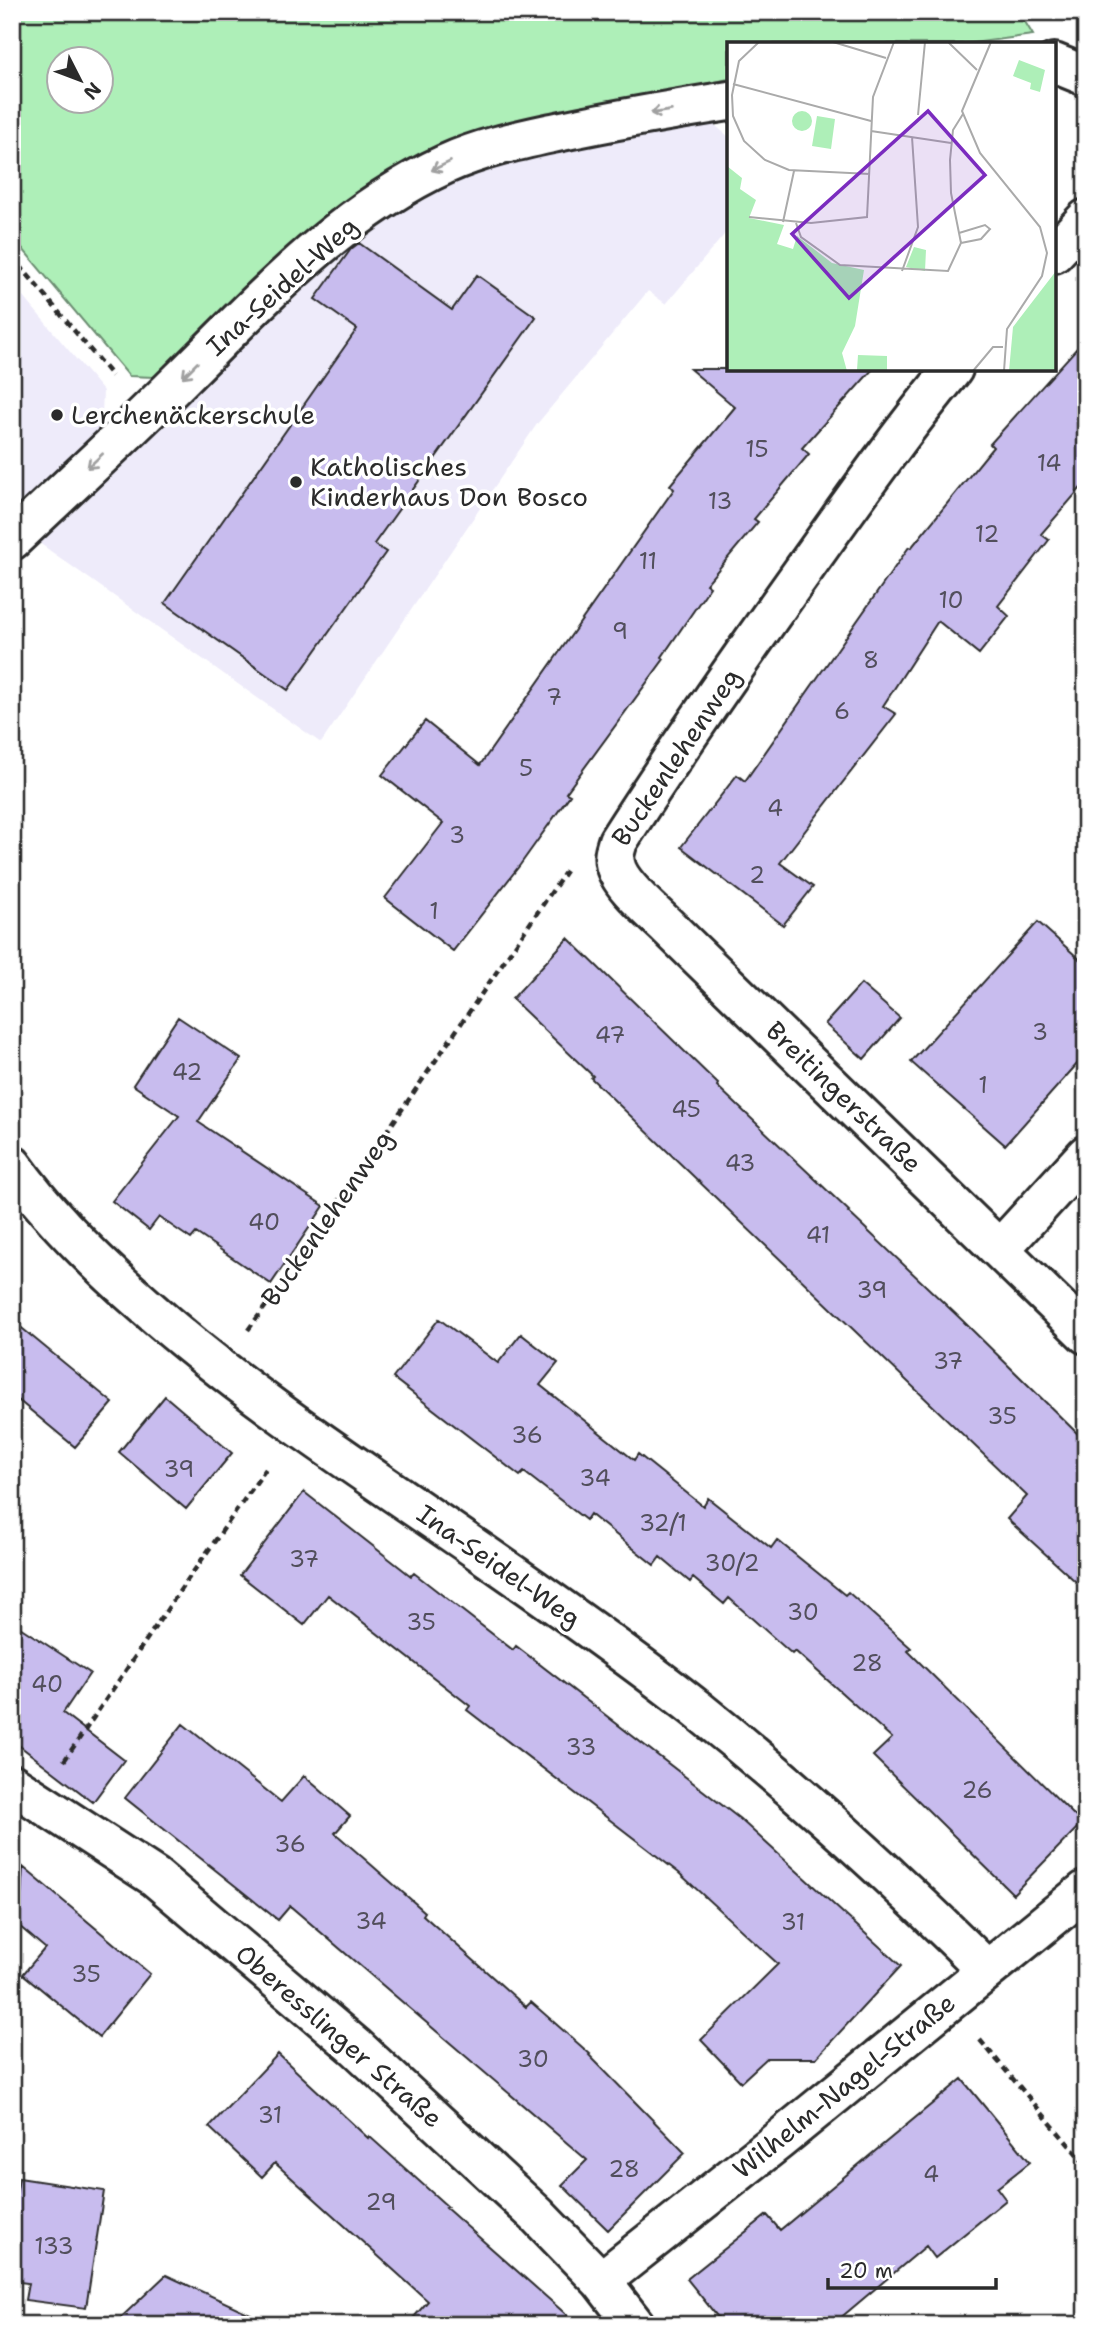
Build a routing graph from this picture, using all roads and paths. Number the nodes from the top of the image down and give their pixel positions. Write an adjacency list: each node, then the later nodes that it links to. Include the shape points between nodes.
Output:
1 (1056, 64): 2 (street)
2 (1086, 76)
3 (727, 101): 8 (street, Ina-Seidel-Weg, one-way to 8, via 511,142 424,175 362,213 304,260)
4 (1086, 219): 5 (street)
5 (1056, 251)
6 (12, 256): 8 (path)
7 (951, 371): 10 (street, Buckenlehenweg, via 770,617 624,831)
8 (145, 415): 9 (street, Ina-Seidel-Weg, one-way to 9)
9 (12, 540)
10 (614, 853): 13 (street, Breitingerstraße, via 625,884); 14 (path, Buckenlehenweg, via 581,859 566,871)
11 (1086, 1155): 13 (street)
12 (12, 1165): 16 (street, Ina-Seidel-Weg, via 121,1286 218,1368)
13 (1000, 1248): 15 (street, Breitingerstraße)
14 (246, 1334)
15 (1086, 1334)
16 (295, 1424): 17 (path, via 99,1708); 19 (street, Ina-Seidel-Weg, via 695,1708 840,1831)
17 (25, 1792): 22 (street, Oberesslinger Straße, via 155,1877 356,2047 537,2215)
18 (1086, 1890): 19 (street, Wilhelm-Nagel-Straße)
19 (987, 1970): 20 (street, Wilhelm-Nagel-Straße)
20 (947, 2003): 21 (path); 22 (street, Wilhelm-Nagel-Straße)
21 (1086, 2165)
22 (601, 2281): 23 (street, Oberesslinger Straße)
23 (635, 2325)

